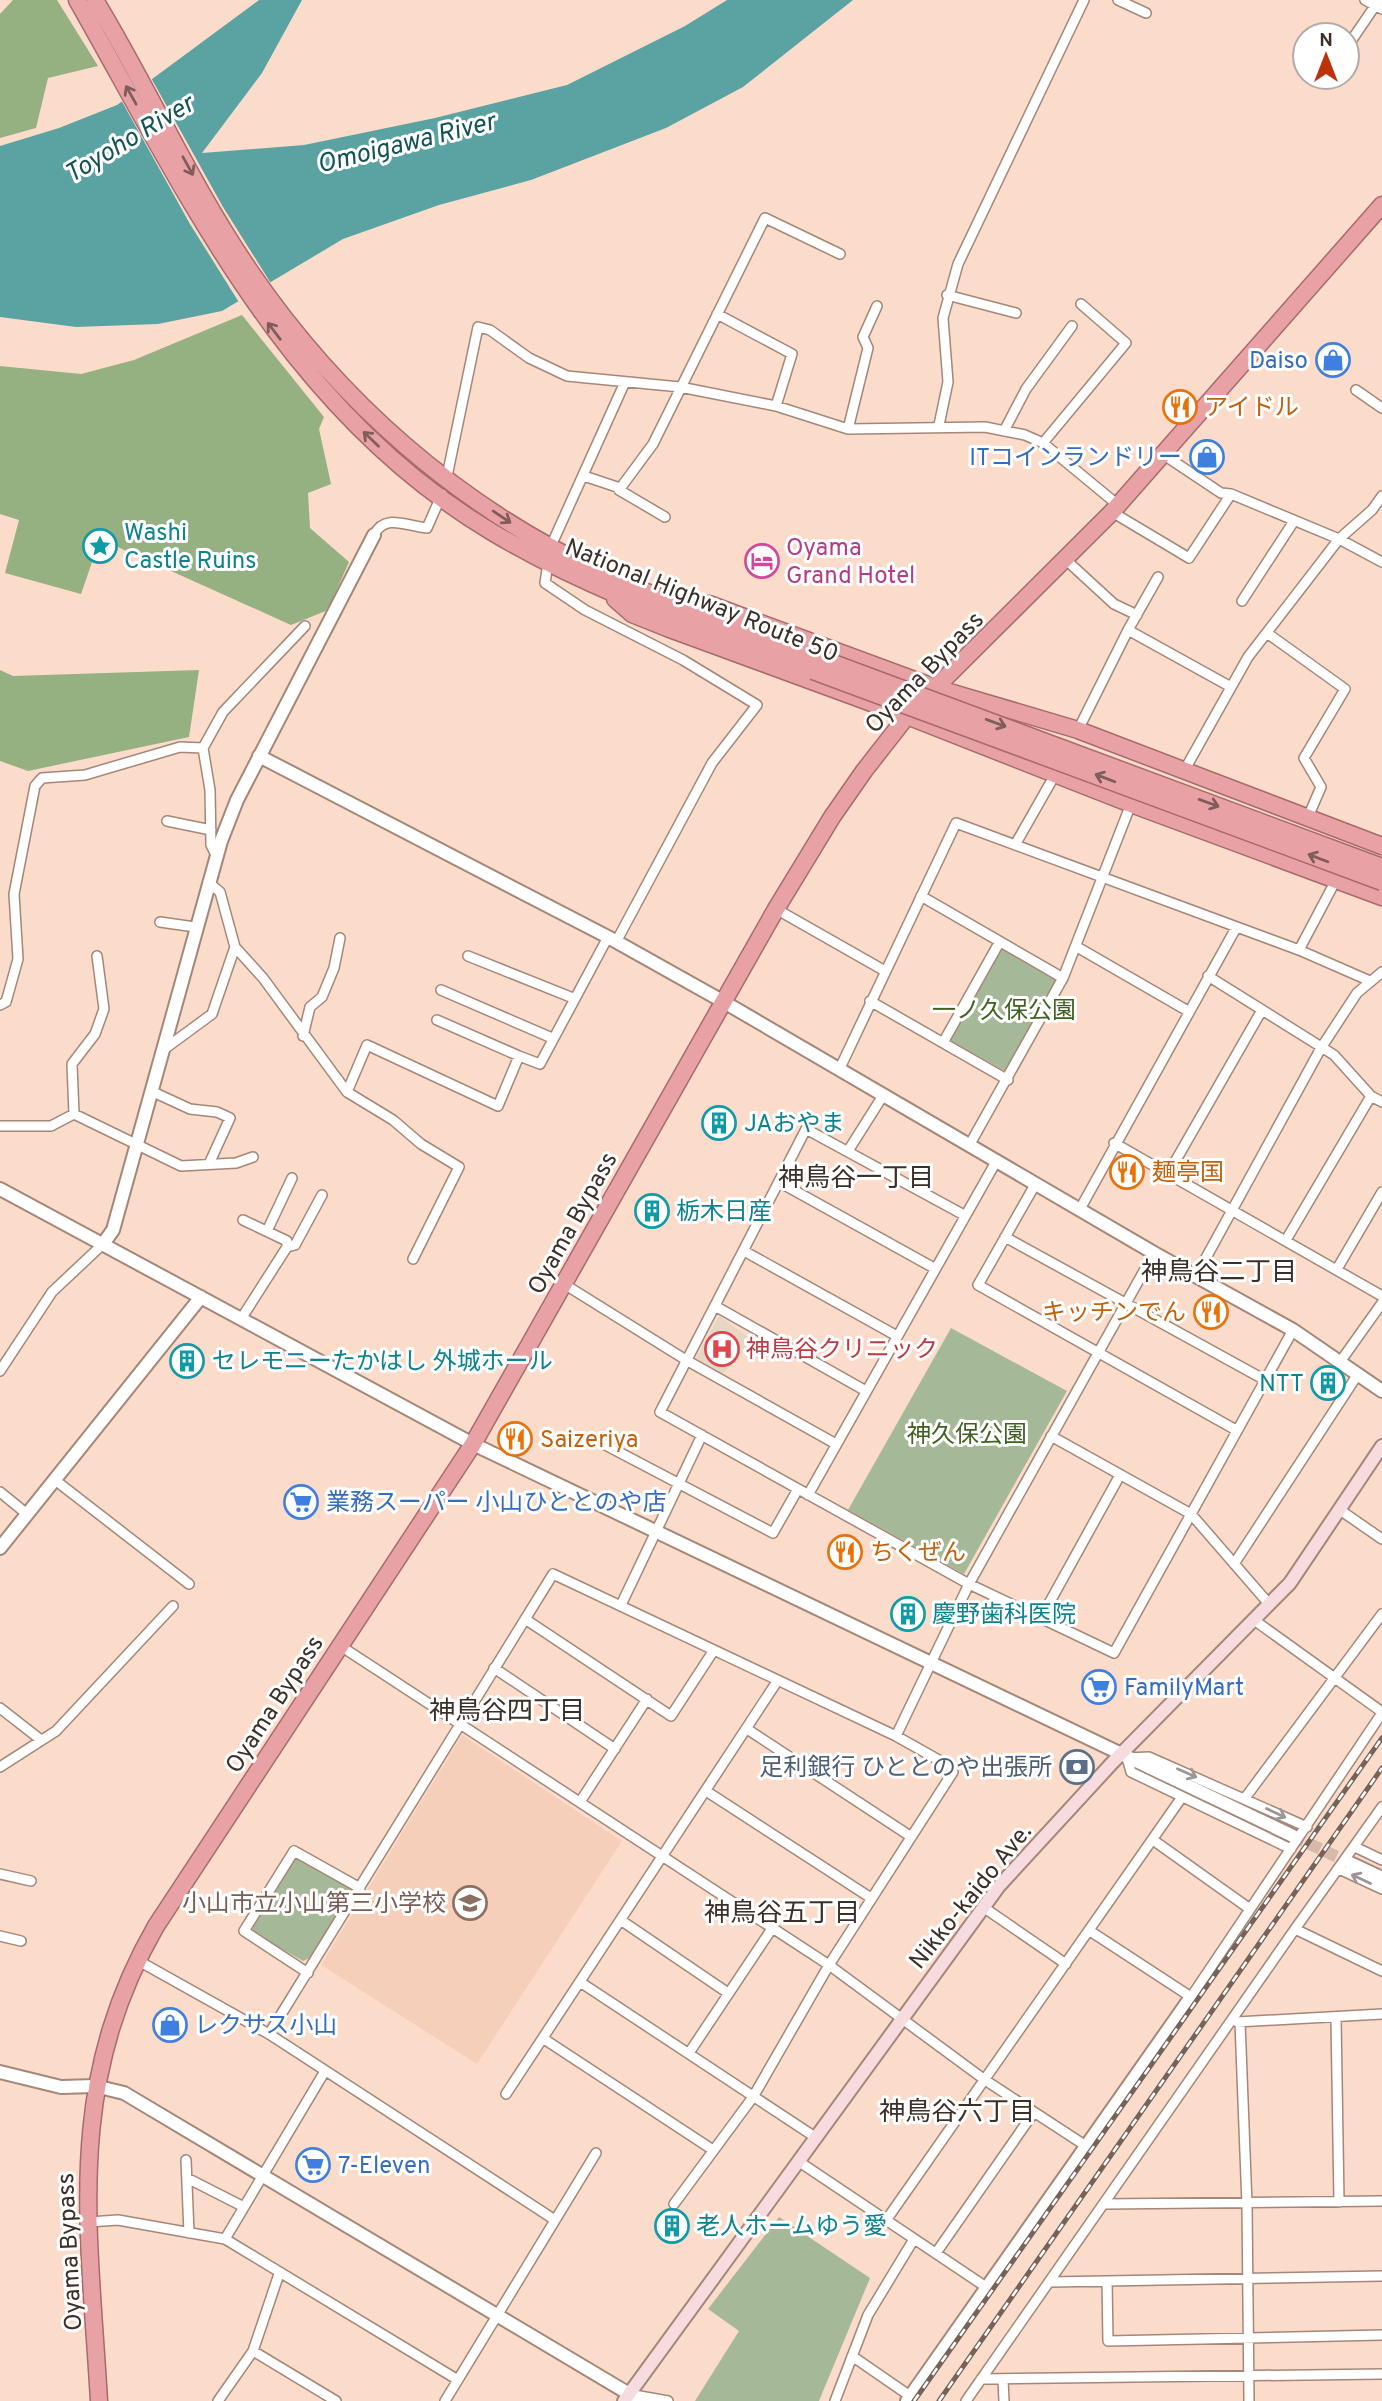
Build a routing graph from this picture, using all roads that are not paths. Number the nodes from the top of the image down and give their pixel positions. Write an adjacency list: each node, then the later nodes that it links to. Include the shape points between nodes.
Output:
1 (77, 0): 32 (highway, National Highway Route 50, one-way to 1, via 375,443 317,384 270,326 218,249)
2 (95, 0): 28 (highway, National Highway Route 50, one-way to 28, via 237,251 283,316 365,411)
3 (1084, 0): 11 (street)
4 (1118, 0): 7 (street)
5 (1365, 0): 6 (street)
6 (1379, 5): 8 (street)
7 (1146, 13)
8 (1361, 29)
9 (1380, 211): 26 (highway, Oyama Bypass)
10 (840, 254): 15 (street, via 765,218)
11 (947, 295): 14 (street); 22 (street, via 943,318 948,382)
12 (1081, 304): 25 (street, via 1126,343)
13 (877, 306): 23 (street, via 863,337 868,348)
14 (1016, 313)
15 (717, 314): 18 (street); 20 (street, via 793,354)
16 (1072, 326): 24 (street, via 1026,389)
17 (625, 382): 18 (street); 27 (street); 28 (street, via 567,376 478,327)
18 (680, 387): 20 (street); 29 (street, via 653,444)
19 (1356, 390): 21 (street)
20 (776, 406): 23 (street)
21 (1382, 408)
22 (939, 425): 23 (street); 24 (street)
23 (848, 429)
24 (1004, 431): 25 (street)
25 (1043, 443): 33 (street)
26 (1164, 454): 30 (street, via 1221,493); 33 (highway, Oyama Bypass)
27 (584, 476): 29 (street); 38 (street)
28 (447, 478): 32 (street); 38 (highway, National Highway Route 50, one-way to 38, via 504,519)
29 (620, 488): 34 (street, via 621,494)
30 (1231, 494): 33 (street, via 1189,558); 35 (street)
31 (1382, 496): 37 (street)
32 (440, 497): 36 (street, via 427,528 387,521); 41 (highway, National Highway Route 50)
33 (1115, 509): 39 (highway, Oyama Bypass)
34 (664, 517)
35 (1294, 521): 37 (street); 44 (street)
36 (374, 535): 55 (street)
37 (1339, 539): 40 (street); 48 (street)
38 (557, 549): 49 (highway, National Highway Route 50); 51 (highway)
39 (1065, 559): 45 (street, via 1114,604); 51 (highway, Oyama Bypass)
40 (1382, 562)
41 (548, 563): 43 (highway, National Highway Route 50); 77 (street, via 545,583 757,705 712,763)
42 (1158, 577): 45 (street)
43 (606, 591): 49 (highway, National Highway Route 50); 52 (highway, via 632,614)
44 (1242, 601)
45 (1137, 615): 47 (street)
46 (305, 626): 54 (street, via 223,712)
47 (1128, 630): 50 (street); 53 (street)
48 (1267, 633): 50 (street); 59 (street, via 1345,689 1304,758 1321,787)
49 (815, 664): 65 (highway, National Highway Route 50, one-way to 65, bridge); 69 (highway, National Highway Route 50, one-way to 49, bridge)
50 (1231, 687): 56 (street)
51 (936, 688): 52 (highway, Oyama Bypass); 53 (highway)
52 (907, 716): 57 (highway); 72 (highway, Oyama Bypass, via 832,817)
53 (1077, 730): 56 (highway)
54 (203, 748): 61 (street); 93 (street, via 180,747 85,775 42,778 35,786 14,894 18,959 6,1002)
55 (259, 756): 64 (street); 77 (street)
56 (1184, 771): 59 (highway)
57 (1056, 773): 58 (highway); 62 (street)
58 (1131, 804): 66 (street); 67 (highway)
59 (1308, 817): 63 (highway)
60 (167, 821): 61 (street)
61 (211, 830): 64 (street)
62 (1015, 845): 66 (street); 70 (street, via 956,823)
63 (1382, 846)
64 (216, 855): 68 (street)
65 (1382, 867)
66 (1103, 877): 75 (street); 80 (street)
67 (1336, 880): 71 (highway); 81 (street)
68 (208, 882): 74 (street); 79 (street, via 220,892)
69 (1382, 882)
70 (921, 896): 78 (street); 84 (street)
71 (1382, 897)
72 (776, 909): 84 (street); 92 (highway, Oyama Bypass)
73 (160, 922): 74 (street)
74 (195, 927): 101 (street)
75 (1236, 928): 81 (street); 86 (street)
76 (340, 938): 97 (street, via 334,968 322,997 310,1007)
77 (612, 939): 90 (street); 92 (street)
78 (999, 943): 87 (street); 99 (street)
79 (234, 947): 97 (street, via 263,978); 101 (street, via 212,1014)
80 (1077, 947): 87 (street); 95 (street)
81 (1299, 950): 88 (street)
82 (97, 956): 110 (street, via 104,1009 95,1034 72,1063)
83 (468, 956): 90 (street)
84 (885, 971): 91 (street)
85 (1382, 972): 88 (street)
86 (1208, 976): 94 (street); 95 (street)
87 (1063, 978): 104 (street)
88 (1370, 981): 100 (street)
89 (441, 990): 98 (street)
90 (573, 998): 98 (street)
91 (870, 1001): 99 (street); 103 (street)
92 (724, 1002): 103 (street); 141 (highway, Oyama Bypass)
93 (0, 1005)
94 (1262, 1010): 100 (street); 119 (street)
95 (1188, 1011): 112 (street)
96 (437, 1020): 102 (street)
97 (303, 1036): 106 (street)
98 (552, 1038): 102 (street, via 540,1064)
99 (944, 1041): 104 (street)
100 (1321, 1048): 108 (street, via 1334,1055); 127 (street)
101 (161, 1051): 105 (street)
102 (519, 1056): 106 (street, via 498,1106 367,1045)
103 (840, 1068): 107 (street)
104 (1008, 1080): 113 (street)
105 (150, 1091): 114 (street); 118 (street, via 190,1109 230,1118)
106 (347, 1092): 137 (street, via 459,1167)
107 (884, 1094): 113 (street); 115 (street)
108 (1371, 1096): 109 (street); 132 (street)
109 (1382, 1102)
110 (74, 1115): 111 (street, via 51,1126); 114 (street)
111 (0, 1126)
112 (1114, 1143): 119 (street); 126 (street)
113 (970, 1144): 117 (street)
114 (135, 1146): 118 (street, via 181,1166); 133 (street, via 113,1230)
115 (848, 1151): 121 (street, via 806,1129); 128 (street)
116 (253, 1157): 118 (street)
117 (996, 1160): 122 (street); 128 (street)
118 (208, 1164)
119 (1168, 1174): 127 (street)
120 (292, 1178): 130 (street)
121 (779, 1182): 135 (street); 138 (street)
122 (1036, 1183): 126 (street); 131 (street)
123 (0, 1189): 133 (street)
124 (1382, 1192): 139 (street)
125 (322, 1195): 134 (street, via 295,1245)
126 (1080, 1209): 136 (street)
127 (1230, 1210): 132 (street); 140 (street)
128 (964, 1215): 138 (street)
129 (243, 1220): 130 (street)
130 (267, 1231): 134 (street, via 287,1241)
131 (1005, 1237): 145 (street); 150 (street, via 978,1285)
132 (1286, 1240): 139 (street)
133 (103, 1244): 143 (street); 153 (street, via 52,1292)
134 (287, 1247): 147 (street)
135 (744, 1251): 146 (street); 149 (street)
136 (1154, 1253): 140 (street); 145 (street)
137 (412, 1259)
138 (934, 1268): 149 (street)
139 (1337, 1269): 142 (street)
140 (1196, 1276): 148 (street)
141 (564, 1284): 151 (street); 162 (highway, Oyama Bypass)
142 (1382, 1296)
143 (201, 1297): 147 (street); 166 (street)
144 (1382, 1303): 152 (street)
145 (1124, 1304): 150 (street); 155 (street)
146 (715, 1306): 151 (street); 156 (street)
147 (241, 1319): 162 (street)
148 (1293, 1330): 152 (street); 155 (street)
149 (897, 1336): 156 (street)
150 (1097, 1355): 158 (street); 160 (street)
151 (686, 1360): 159 (street, via 660,1412); 163 (street)
152 (1340, 1362): 154 (street)
153 (0, 1371)
154 (1358, 1374): 157 (street); 178 (street)
155 (1265, 1380): 158 (street)
156 (866, 1391): 163 (street)
157 (1382, 1391)
158 (1236, 1430): 173 (street)
159 (702, 1435): 167 (street); 168 (street)
160 (1051, 1436): 165 (street); 180 (street)
161 (594, 1439): 167 (street)
162 (473, 1444): 175 (street); 188 (highway, Oyama Bypass)
163 (836, 1444): 170 (street)
164 (1382, 1446): 171 (main road, Nikko-kaido Ave.)
165 (1121, 1475): 173 (street); 185 (street)
166 (55, 1480): 172 (street); 179 (street)
167 (679, 1483): 168 (street, via 773,1533); 175 (street)
168 (798, 1489): 170 (street)
169 (0, 1492): 172 (street)
170 (808, 1495): 180 (street)
171 (1340, 1510): 176 (street); 182 (main road, Nikko-kaido Ave.)
172 (27, 1514): 177 (street)
173 (1191, 1514): 178 (street); 185 (street, via 1114,1653)
174 (1382, 1525): 176 (street)
175 (654, 1533): 181 (street); 190 (street)
176 (1379, 1537)
177 (0, 1548)
178 (1234, 1564): 182 (street)
179 (189, 1584)
180 (969, 1584): 185 (street); 190 (street)
181 (621, 1605): 186 (street, via 553,1574); 189 (street)
182 (1270, 1605): 187 (main road, Nikko-kaido Ave.)
183 (173, 1606): 200 (street, via 56,1731)
184 (1382, 1614): 192 (street)
185 (1041, 1618)
186 (525, 1619): 191 (street); 194 (street)
187 (1254, 1620): 192 (street); 202 (main road, Nikko-kaido Ave.)
188 (339, 1645): 197 (street); 231 (highway, Oyama Bypass)
189 (715, 1650): 193 (street); 194 (street, via 671,1716)
190 (930, 1665): 199 (street); 202 (street)
191 (494, 1668): 197 (street); 201 (street)
192 (1335, 1679): 196 (street); 206 (street)
193 (778, 1681): 198 (street); 199 (street)
194 (647, 1699): 201 (street)
195 (0, 1708): 200 (street)
196 (1382, 1712): 209 (street)
197 (460, 1725): 207 (street); 220 (street)
198 (747, 1729): 204 (street); 210 (street)
199 (896, 1736): 210 (street, via 953,1772)
200 (41, 1740): 203 (street)
201 (615, 1749): 207 (street)
202 (1123, 1756): 205 (street, via 1131,1772); 206 (street, one-way to 206, via 1149,1757); 212 (street); 223 (main road, Nikko-kaido Ave., via 1018,1863)
203 (0, 1767)
204 (706, 1791): 214 (street); 222 (street)
205 (1182, 1797): 211 (street); 212 (street)
206 (1245, 1798): 209 (street, one-way to 209)
207 (580, 1802): 214 (street)
208 (1382, 1807): 213 (street)
209 (1307, 1827): 212 (street)
210 (910, 1836): 222 (street)
211 (1153, 1840): 224 (street); 228 (street)
212 (1292, 1842): 224 (street)
213 (1355, 1847): 215 (street); 216 (street)
214 (663, 1856): 225 (street); 227 (street)
215 (1382, 1860)
216 (1345, 1866): 218 (street); 221 (street, one-way to 216); 226 (street)
217 (0, 1874): 219 (street)
218 (1382, 1878)
219 (31, 1881)
220 (360, 1888): 235 (street); 235 (street, via 294,1850 244,1931)
221 (1382, 1889)
222 (870, 1898): 233 (street)
223 (982, 1907): 232 (street); 240 (main road, Nikko-kaido Ave.)
224 (1250, 1909): 238 (street)
225 (622, 1921): 236 (street); 237 (street)
226 (1296, 1929): 234 (street); 242 (street)
227 (771, 1930): 233 (street); 237 (street)
228 (1090, 1931): 232 (street); 238 (street)
229 (0, 1936): 230 (street)
230 (21, 1941)
231 (136, 1960): 243 (street); 249 (highway, Oyama Bypass, via 118,2004)
232 (1066, 1964): 248 (street)
233 (829, 1965): 240 (street); 251 (street)
234 (1382, 1972)
235 (308, 1973): 243 (street)
236 (580, 1982): 244 (street); 245 (street)
237 (728, 1993): 245 (street)
238 (1191, 1997): 254 (street)
239 (1382, 2014): 241 (street)
240 (900, 2018): 248 (street); 253 (main road, Nikko-kaido Ave.)
241 (1336, 2018): 242 (street); 262 (street)
242 (1236, 2022): 264 (street); 265 (street)
243 (269, 2034): 246 (street)
244 (544, 2039): 250 (street); 255 (street)
245 (689, 2053): 251 (street)
246 (325, 2071): 259 (street); 268 (street)
247 (0, 2072): 249 (street, via 61,2087)
248 (985, 2080): 252 (street); 267 (street)
249 (95, 2086): 259 (street, via 124,2093); 269 (highway, Oyama Bypass, via 88,2148)
250 (506, 2094)
251 (753, 2097): 253 (street); 255 (street)
252 (1034, 2112): 254 (street); 273 (street)
253 (815, 2137): 258 (main road, Nikko-kaido Ave.)
254 (1086, 2146): 279 (street)
255 (713, 2150): 263 (street)
256 (596, 2153): 268 (street)
257 (186, 2160): 260 (street)
258 (798, 2161): 267 (street); 291 (main road, Nikko-kaido Ave.)
259 (262, 2174): 266 (street); 280 (street)
260 (187, 2178): 266 (street); 270 (street)
261 (1382, 2201): 262 (street)
262 (1339, 2202): 265 (street)
263 (674, 2204)
264 (1105, 2204): 265 (street); 278 (street)
265 (1247, 2205): 276 (street)
266 (244, 2207): 271 (street)
267 (887, 2219): 272 (street)
268 (555, 2220): 280 (street)
269 (89, 2221): 270 (street, via 118,2220); 292 (highway, Oyama Bypass)
270 (189, 2233): 271 (street)
271 (225, 2239): 274 (street)
272 (914, 2239): 273 (street); 284 (street, via 868,2315)
273 (936, 2253): 279 (street)
274 (279, 2273): 283 (street); 289 (street)
275 (1382, 2276): 276 (street)
276 (1247, 2278): 277 (street); 282 (street)
277 (1107, 2281): 278 (street); 282 (street, via 1108,2341)
278 (1050, 2282): 287 (street)
279 (986, 2287): 290 (street)
280 (499, 2315): 289 (street); 291 (street)
281 (1382, 2335): 282 (street)
282 (1249, 2337): 286 (street)
283 (253, 2351): 293 (street); 294 (street)
284 (852, 2356): 290 (street); 298 (street)
285 (1382, 2374): 286 (street)
286 (1249, 2376): 288 (street); 301 (street)
287 (981, 2379): 288 (street); 299 (street)
288 (1003, 2379): 300 (street)
289 (458, 2380): 295 (street)
290 (908, 2398)
291 (628, 2399): 296 (street); 297 (street)
292 (99, 2401)
293 (218, 2401)
294 (336, 2401)
295 (445, 2401)
296 (641, 2401)
297 (668, 2401)
298 (835, 2401)
299 (966, 2401)
300 (1004, 2401)
301 (1249, 2401)

